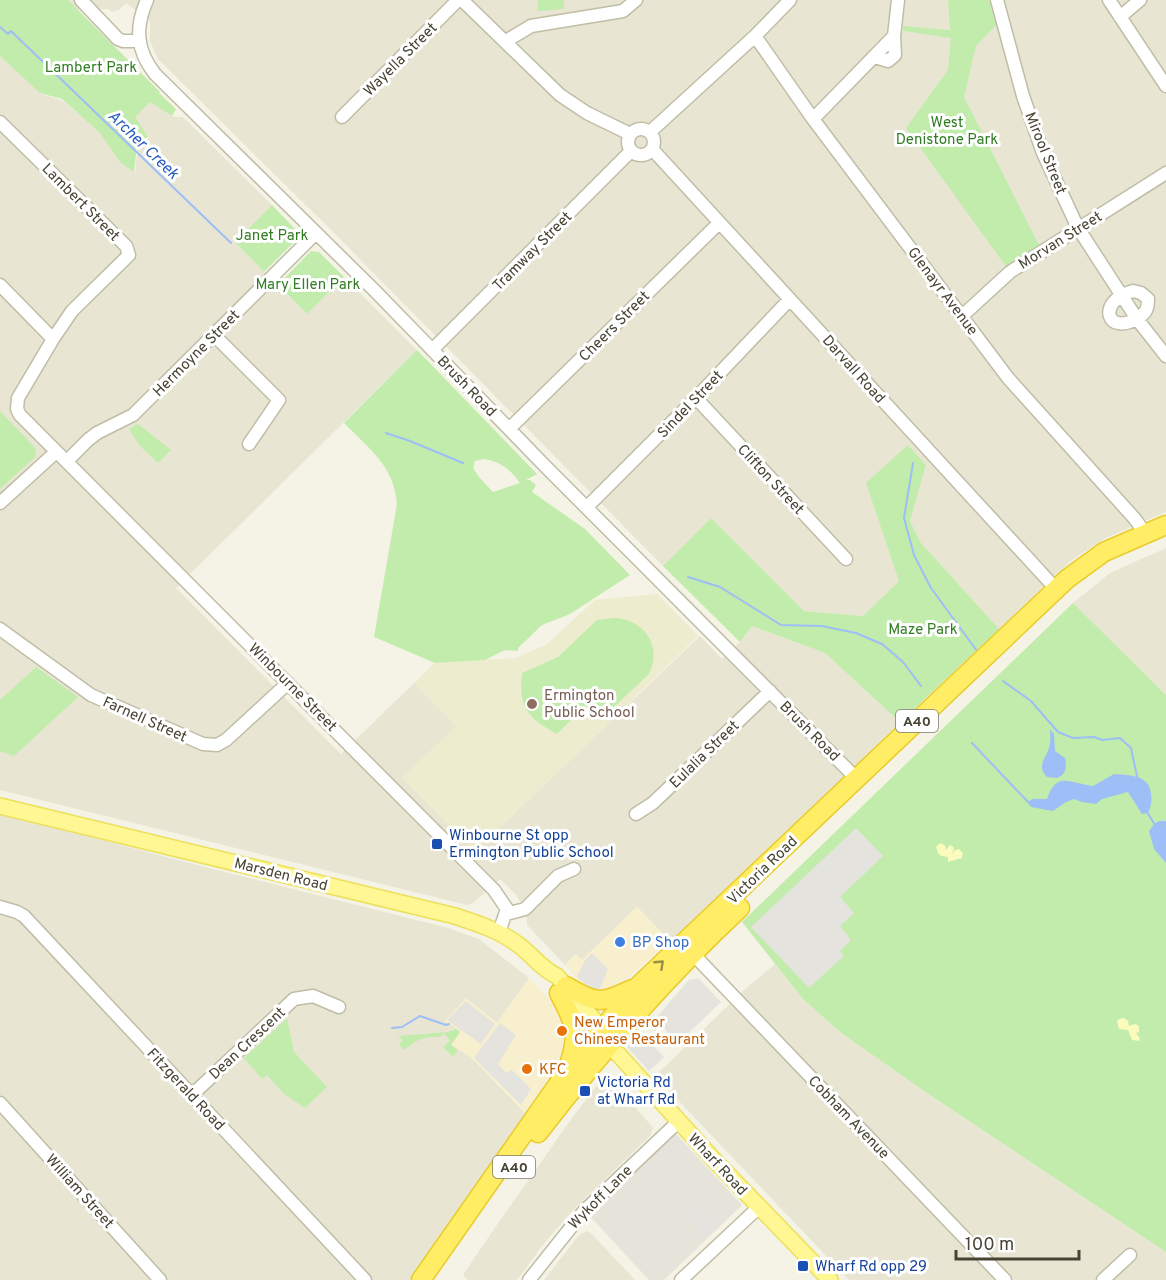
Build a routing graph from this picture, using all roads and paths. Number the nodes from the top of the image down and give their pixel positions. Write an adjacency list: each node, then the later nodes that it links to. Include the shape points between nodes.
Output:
1 (81, 0): 12 (street, via 118,39)
2 (147, 0): 12 (street)
3 (460, 0): 13 (street); 15 (street, Wayella Street)
4 (790, 0): 11 (street)
5 (898, 0): 16 (street, via 894,58 884,61 875,57)
6 (997, 0): 24 (street, Mirool Street, via 1043,153)
7 (1109, 0): 10 (street)
8 (1140, 0): 10 (street)
9 (629, 2): 13 (street, via 623,11 531,26)
10 (1120, 17): 14 (street)
11 (755, 36): 16 (street, Glenayr Avenue); 18 (street)
12 (138, 41): 25 (street, Brush Road, via 155,74)
13 (506, 41): 19 (street, via 560,95)
14 (1166, 86)
15 (342, 117)
16 (813, 119): 29 (street, Glenayr Avenue)
17 (0, 122): 32 (street, Lambert Street, via 126,246 129,255 72,311)
18 (650, 132): 19 (street, via 637,129); 20 (street, via 654,138)
19 (630, 135): 21 (street)
20 (652, 149): 21 (street, via 642,155); 23 (street, Darvall Road)
21 (631, 151): 33 (street, Tramway Street)
22 (1166, 173): 24 (street, Morvan Street)
23 (719, 223): 28 (street, Darvall Road); 36 (street, Cheers Street)
24 (1078, 228): 27 (street, Mirool Street); 29 (street, Morvan Street, via 1010,272)
25 (315, 234): 31 (street, Hermoyne Street); 33 (street, Brush Road)
26 (0, 285): 32 (street)
27 (1121, 294): 30 (street, Mirool Street); 30 (street, via 1133,291 1148,299 1148,307); 30 (street, via 1113,301 1111,319 1128,324)
28 (790, 299): 35 (street, Sindel Street); 46 (street, Darvall Road)
29 (962, 316): 43 (street, Glenayr Avenue, via 1008,378)
30 (1137, 319): 34 (street, Mirool Street)
31 (214, 335): 37 (street, via 279,400); 39 (street, Hermoyne Street, via 134,415 97,433)
32 (53, 339): 38 (street, Winbourne Street, via 18,398 16,409)
33 (432, 350): 36 (street, Brush Road)
34 (1166, 356)
35 (696, 398): 41 (street, Sindel Street); 45 (street, Clifton Street)
36 (509, 429): 41 (street, Brush Road)
37 (249, 444)
38 (56, 452): 39 (street, Winbourne Street); 40 (street)
39 (67, 461): 48 (street, Winbourne Street)
40 (0, 503)
41 (587, 507): 49 (street, Brush Road)
42 (1166, 525): 43 (highway, Victoria Road / A40)
43 (1145, 533): 46 (highway, Victoria Road / A40, via 1091,560)
44 (1166, 537): 57 (highway, Victoria Road / A40, via 1118,557 1076,585)
45 (846, 559)
46 (1056, 589): 50 (highway, Victoria Road / A40)
47 (0, 629): 48 (street, Farnell Street, via 91,695 203,744 217,745 226,740)
48 (288, 682): 55 (street, Winbourne Street, via 494,890 507,907)
49 (770, 691): 50 (street, Brush Road); 52 (street, Eulalia Street, via 653,803)
50 (857, 778): 58 (highway, Victoria Road / A40, one-way to 50)
51 (0, 806): 56 (main road, Marsden Road, via 455,916)
52 (636, 814)
53 (574, 869): 55 (street, via 558,876 525,909)
54 (0, 907): 63 (street, Fitzgerald Road, via 24,916)
55 (506, 914): 56 (street)
56 (499, 932): 59 (main road, Marsden Road, via 526,951 547,972 550,983)
57 (693, 954): 61 (highway, Victoria Road / A40); 75 (street, Cobham Avenue)
58 (637, 987): 59 (highway, via 598,1001); 61 (highway, Victoria Road / A40)
59 (562, 990): 61 (main road, Marsden Road); 62 (highway, via 576,1034)
60 (339, 1007): 63 (street, Dean Crescent, via 314,996 294,999)
61 (602, 1037): 62 (highway, Victoria Road / A40); 65 (main road, Wharf Road); 71 (highway, Victoria Road / A40)
62 (568, 1070): 70 (highway, Victoria Road / A40)
63 (192, 1095): 69 (street, Fitzgerald Road)
64 (0, 1103): 68 (street, William Street)
65 (679, 1121): 66 (main road, Wharf Road); 72 (street, Wykoff Lane, via 584,1211)
66 (759, 1207): 73 (street); 74 (main road, Wharf Road)
67 (1130, 1255): 76 (street)
68 (160, 1280)
69 (365, 1280)
70 (421, 1280)
71 (433, 1280)
72 (529, 1280)
73 (681, 1280)
74 (830, 1280)
75 (1005, 1280)
76 (1103, 1280)

